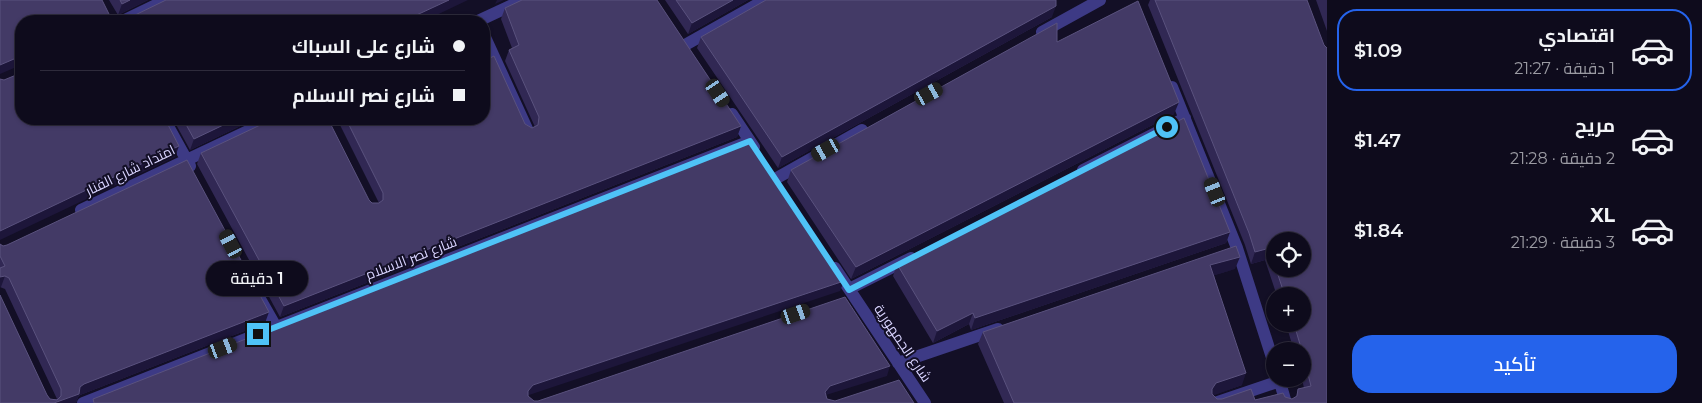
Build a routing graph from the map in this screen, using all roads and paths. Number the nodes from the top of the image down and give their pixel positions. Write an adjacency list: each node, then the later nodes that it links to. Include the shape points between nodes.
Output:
1 (166, 0): 5 (street)
2 (523, 0): 6 (street)
3 (765, 0): 8 (street)
4 (1100, 0): 7 (street)
5 (136, 15)
6 (490, 15)
7 (1032, 38)
8 (685, 45)
9 (490, 48): 16 (street)
10 (1166, 73): 12 (street)
11 (723, 101): 17 (street)
12 (1185, 118): 21 (street); 30 (street)
13 (167, 125): 19 (street)
14 (260, 125): 19 (street, امتداد شارع الفنار)
15 (869, 127): 22 (street)
16 (528, 131)
17 (750, 141): 18 (street); 29 (street, شارع نصر الاسلام)
18 (760, 156)
19 (186, 160): 20 (street); 23 (street, امتداد شارع الفنار)
20 (196, 177)
21 (1070, 177)
22 (775, 179)
23 (71, 215)
24 (920, 253): 27 (street)
25 (828, 258): 27 (street, شارع الجمهورية)
26 (257, 292): 29 (street)
27 (848, 294): 31 (street, شارع الجمهورية)
28 (1011, 325): 31 (street)
29 (276, 327): 34 (street, شارع نصر الاسلام)
30 (1266, 342)
31 (898, 363): 35 (street, شارع الجمهورية, via 904,380)
32 (1266, 385): 36 (street)
33 (1281, 387): 37 (street)
34 (82, 403)
35 (925, 403)
36 (1215, 403)
37 (1286, 403)

